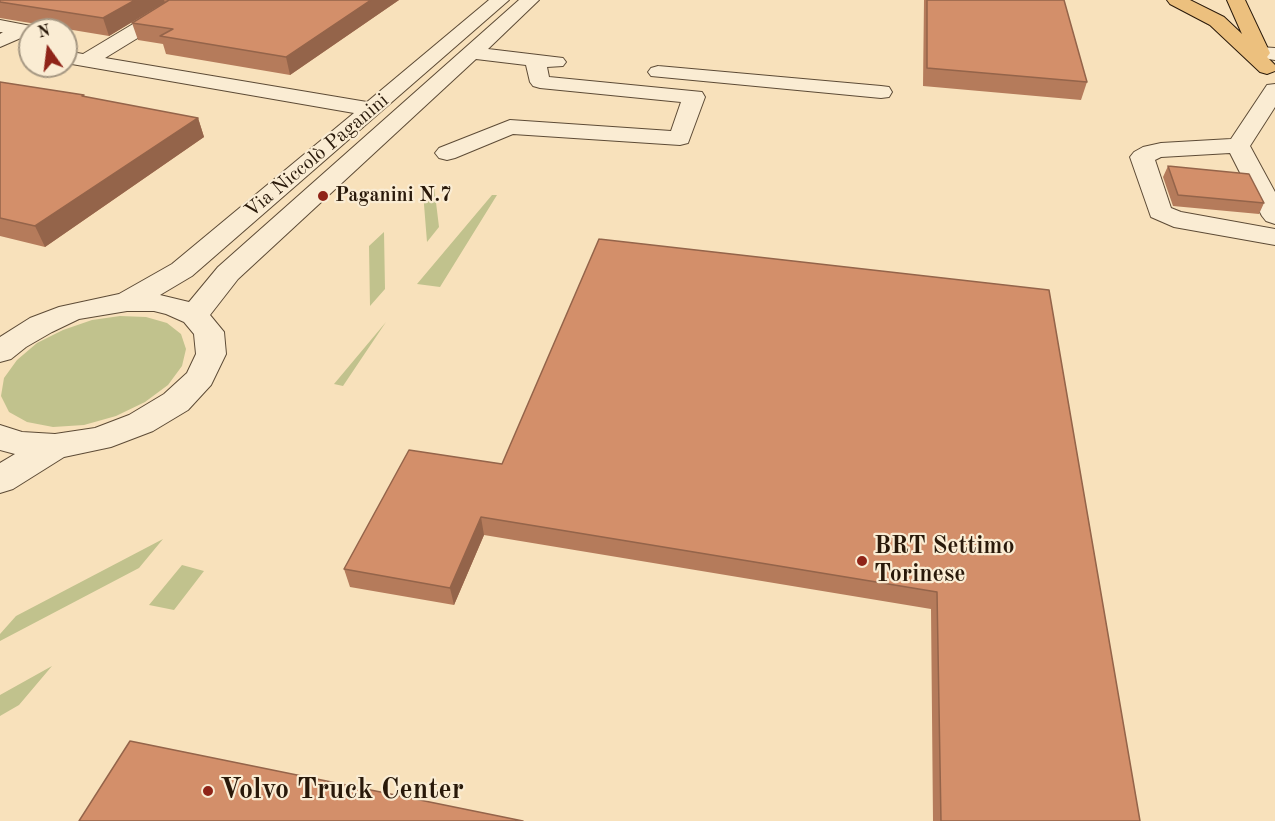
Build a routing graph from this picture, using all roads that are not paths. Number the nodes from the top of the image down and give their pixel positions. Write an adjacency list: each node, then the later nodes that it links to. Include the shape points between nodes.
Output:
1 (500, 0): 20 (street, Via Niccolò Paganini)
2 (530, 0): 9 (street, Via Niccolò Paganini)
3 (1176, 0): 14 (main road, via 1217,21)
4 (1236, 0): 14 (main road)
5 (165, 13): 10 (street)
6 (0, 26): 7 (street, via 24,30)
7 (0, 43): 8 (street)
8 (18, 47)
9 (472, 53): 12 (street); 26 (street, Via Niccolò Paganini, via 228,273)
10 (78, 57)
11 (78, 58): 20 (street)
12 (535, 60): 13 (street); 19 (street, via 540,82)
13 (578, 64)
14 (1269, 64)
15 (643, 71): 16 (street)
16 (676, 74): 18 (street); 19 (street)
17 (1275, 90): 21 (street)
18 (881, 92)
19 (694, 97): 22 (street, via 680,138 510,127)
20 (371, 109): 25 (street, Via Niccolò Paganini, via 182,270)
21 (1238, 147): 23 (street); 24 (street, via 1161,150 1142,157 1160,212 1199,225)
22 (447, 153)
23 (1275, 216)
24 (1275, 237)
25 (127, 302): 26 (street, via 154,302); 28 (street, via 69,313)
26 (194, 316): 31 (street, via 209,332 211,354 200,378 176,402 141,423 99,439)
27 (0, 319): 28 (street)
28 (40, 325): 29 (street)
29 (0, 352)
30 (0, 437): 31 (street, via 21,444)
31 (55, 446): 32 (street)
32 (0, 480)

